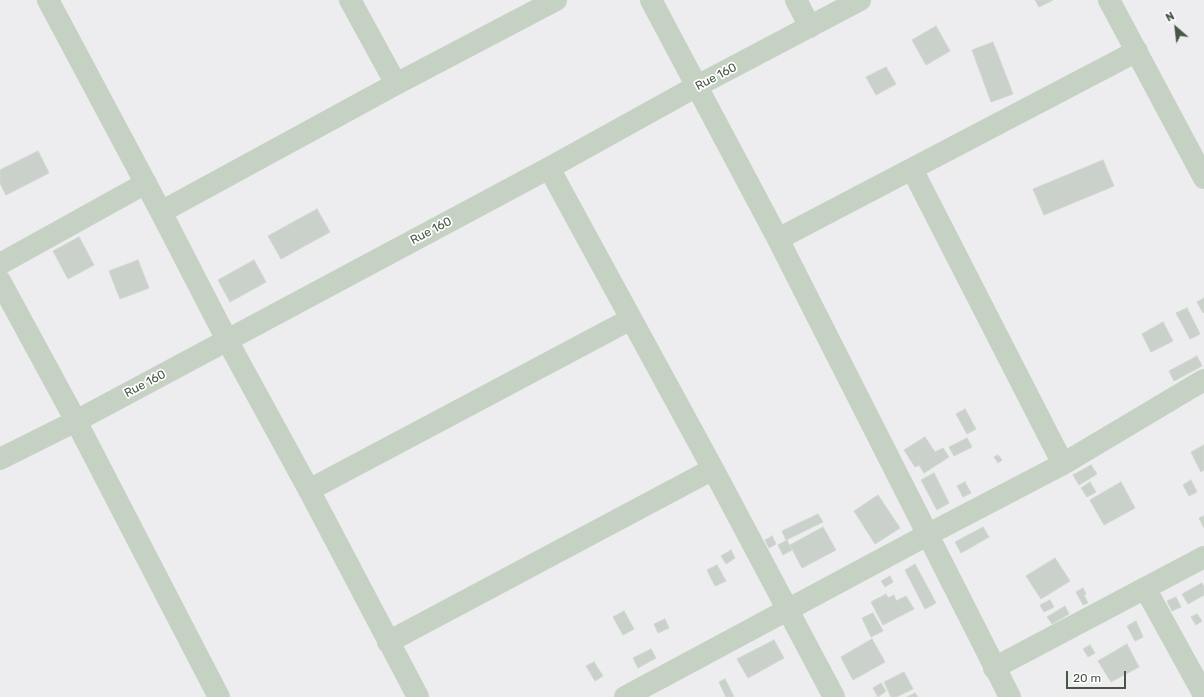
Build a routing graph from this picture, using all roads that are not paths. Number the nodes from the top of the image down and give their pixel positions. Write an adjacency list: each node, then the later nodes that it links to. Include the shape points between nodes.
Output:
1 (48, 0): 15 (street)
2 (350, 0): 10 (street)
3 (556, 0): 10 (street)
4 (651, 0): 11 (street)
5 (796, 0): 8 (street)
6 (860, 0): 8 (street, Rue 160)
7 (1109, 0): 9 (street)
8 (810, 27): 11 (street, Rue 160)
9 (1137, 51): 13 (street); 14 (street)
10 (396, 84): 16 (street)
11 (697, 86): 12 (street, Rue 160); 17 (street)
12 (549, 168): 20 (street); 21 (street, Rue 160)
13 (912, 169): 17 (street); 25 (street)
14 (1204, 178)
15 (146, 182): 16 (street); 18 (street)
16 (161, 212): 21 (street)
17 (778, 239): 28 (street)
18 (0, 264)
19 (0, 281): 23 (street)
20 (631, 319): 26 (street); 27 (street)
21 (227, 340): 23 (street, Rue 160); 27 (street)
22 (1204, 380): 25 (street)
23 (76, 421): 24 (street, Rue 160); 35 (street)
24 (0, 459)
25 (1063, 464): 28 (street)
26 (713, 469): 31 (street); 32 (street)
27 (309, 490): 32 (street)
28 (927, 535): 31 (street); 33 (street)
29 (1204, 557): 30 (street)
30 (1145, 588): 33 (street); 34 (street)
31 (789, 610): 37 (street); 38 (street)
32 (388, 642): 36 (street)
33 (994, 668): 39 (street)
34 (1204, 695)
35 (219, 697)
36 (418, 697)
37 (625, 697)
38 (834, 697)
39 (1010, 697)

